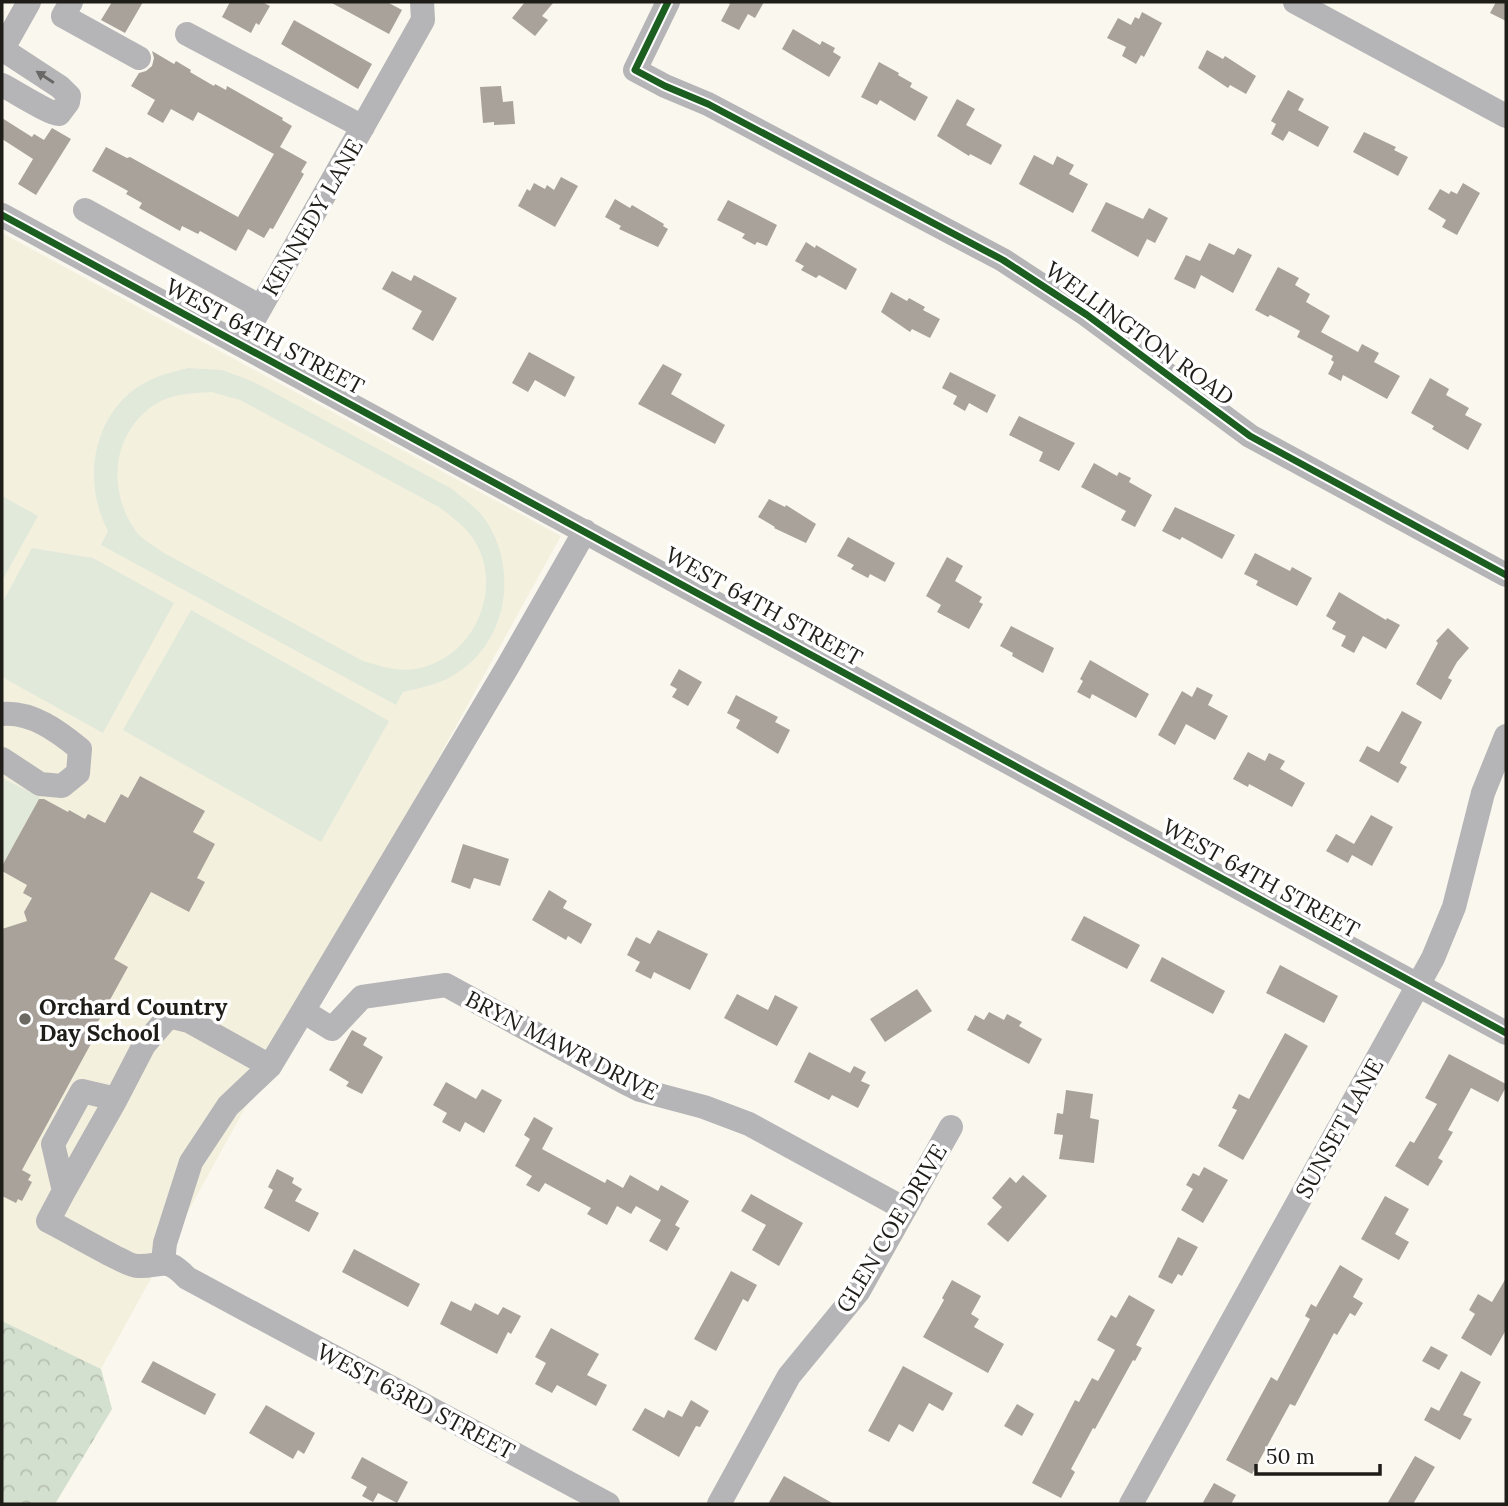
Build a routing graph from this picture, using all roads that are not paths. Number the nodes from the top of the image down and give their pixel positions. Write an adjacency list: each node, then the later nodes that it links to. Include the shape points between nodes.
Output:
1 (29, 2): 7 (street)
2 (71, 2): 8 (street, via 63,16)
3 (422, 2): 11 (street, KENNEDY LANE, via 423,20)
4 (668, 2): 17 (street, WELLINGTON ROAD, via 635,70 1003,260 1087,315 1250,436)
5 (1295, 2): 10 (street)
6 (187, 34): 11 (street, KENNEDY LANE)
7 (2, 49): 9 (street, one-way to 7, via 52,114 59,114 68,102 69,96 60,87)
8 (139, 58)
9 (2, 85)
10 (1506, 116)
11 (363, 127): 14 (street, KENNEDY LANE)
12 (85, 210): 14 (street, WEST 64TH STREET)
13 (2, 215): 15 (street, WEST 64TH STREET)
14 (261, 307): 15 (street, KENNEDY LANE)
15 (240, 344): 16 (street, WEST 64TH STREET)
16 (585, 531): 21 (street, WEST 64TH STREET); 22 (street)
17 (1506, 575)
18 (2, 714): 20 (street, via 18,712 80,749 78,773 62,786 40,784)
19 (1506, 736): 21 (street, SUNSET LANE, via 1481,801 1454,907)
20 (2, 759)
21 (1418, 985): 23 (street, WEST 64TH STREET); 31 (street, SUNSET LANE)
22 (303, 1011): 24 (street); 27 (street, BRYN MAWR DRIVE, via 332,1029 362,997 446,985 640,1090 749,1124)
23 (1506, 1033)
24 (270, 1066): 26 (street, via 189,1021 169,1016 144,1045 116,1099 82,1091 53,1144); 28 (street, via 228,1106 191,1162)
25 (951, 1127): 27 (street, GLEN COE DRIVE)
26 (64, 1191): 28 (street, via 69,1213 136,1249); 28 (street, via 48,1221 135,1267)
27 (905, 1209): 30 (street, GLEN COE DRIVE, via 858,1292 789,1376)
28 (164, 1253): 29 (street, WEST 63RD STREET, via 187,1279)
29 (608, 1504)
30 (719, 1504)
31 (1131, 1504)

